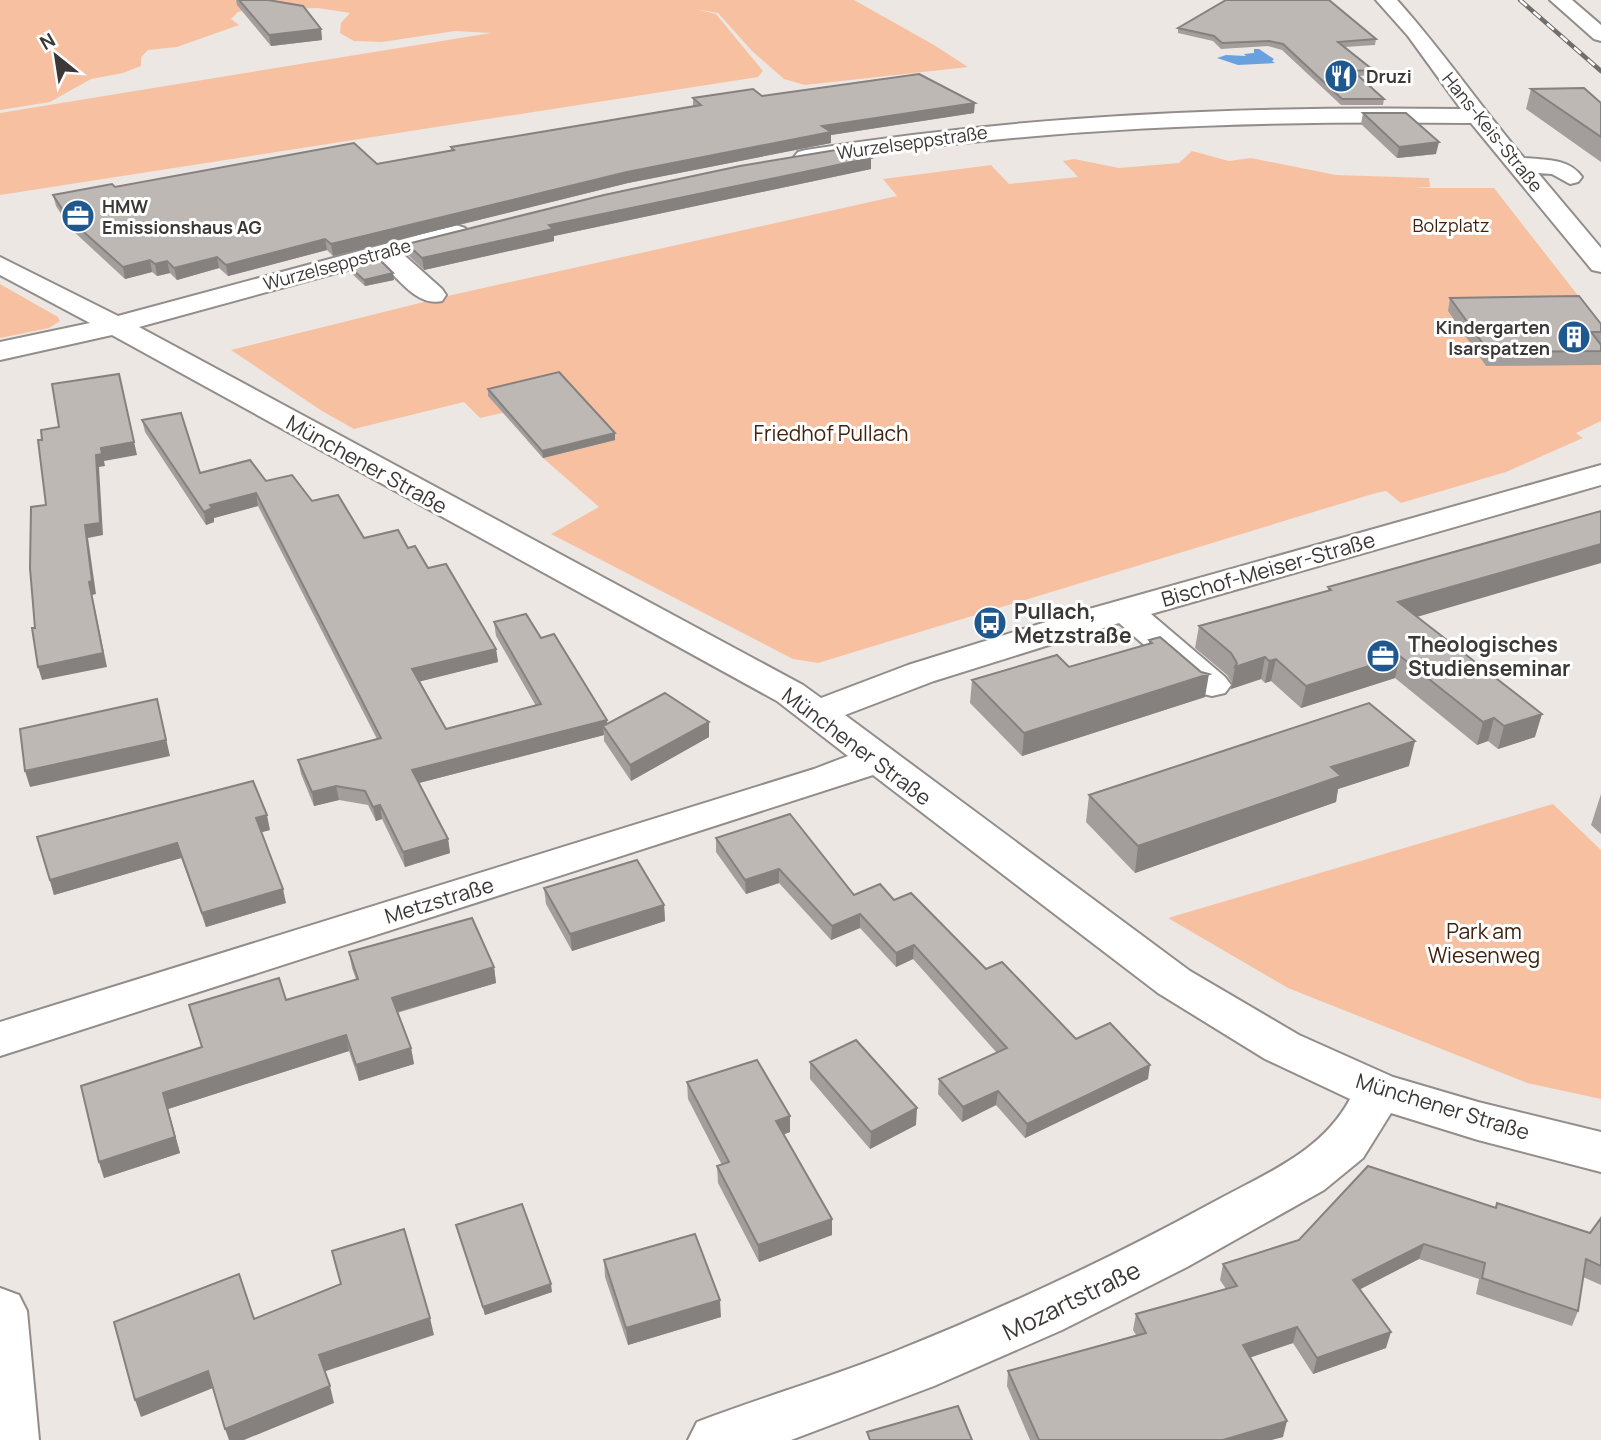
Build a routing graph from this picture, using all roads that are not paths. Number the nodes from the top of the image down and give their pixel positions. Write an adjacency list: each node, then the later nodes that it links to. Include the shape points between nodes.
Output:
1 (1387, 0): 4 (street, Hans-Keis-Straße, via 1424,32)
2 (1560, 0): 3 (street)
3 (1601, 35)
4 (1477, 116): 5 (street, Wurzelseppstraße, via 1288,114 1136,119 939,136); 6 (street, Hans-Keis-Straße)
5 (784, 161)
6 (1517, 164): 7 (street, via 1546,165); 10 (street, Hans-Keis-Straße)
7 (1570, 177)
8 (477, 228): 9 (street, Wurzelseppstraße)
9 (384, 251): 12 (street); 13 (street, Wurzelseppstraße)
10 (1601, 264)
11 (0, 265): 13 (street, Münchener Straße)
12 (432, 295)
13 (116, 325): 14 (street, Wurzelseppstraße); 19 (street, Münchener Straße)
14 (11, 349): 15 (street)
15 (0, 372)
16 (1601, 475): 17 (street, Bischof-Meiser-Straße)
17 (1125, 610): 18 (street); 19 (street, Bischof-Meiser-Straße, via 920,673)
18 (1212, 685)
19 (819, 712): 20 (street, Münchener Straße)
20 (877, 759): 21 (street, Metzstraße); 22 (street, Münchener Straße, via 1174,982 1282,1047)
21 (0, 1039)
22 (1378, 1091): 23 (street, Münchener Straße); 26 (street, Mozartstraße, via 1359,1131 1331,1159 1178,1248 978,1345 841,1399)
23 (1601, 1152)
24 (0, 1311): 25 (street)
25 (10, 1440)
26 (718, 1440)

